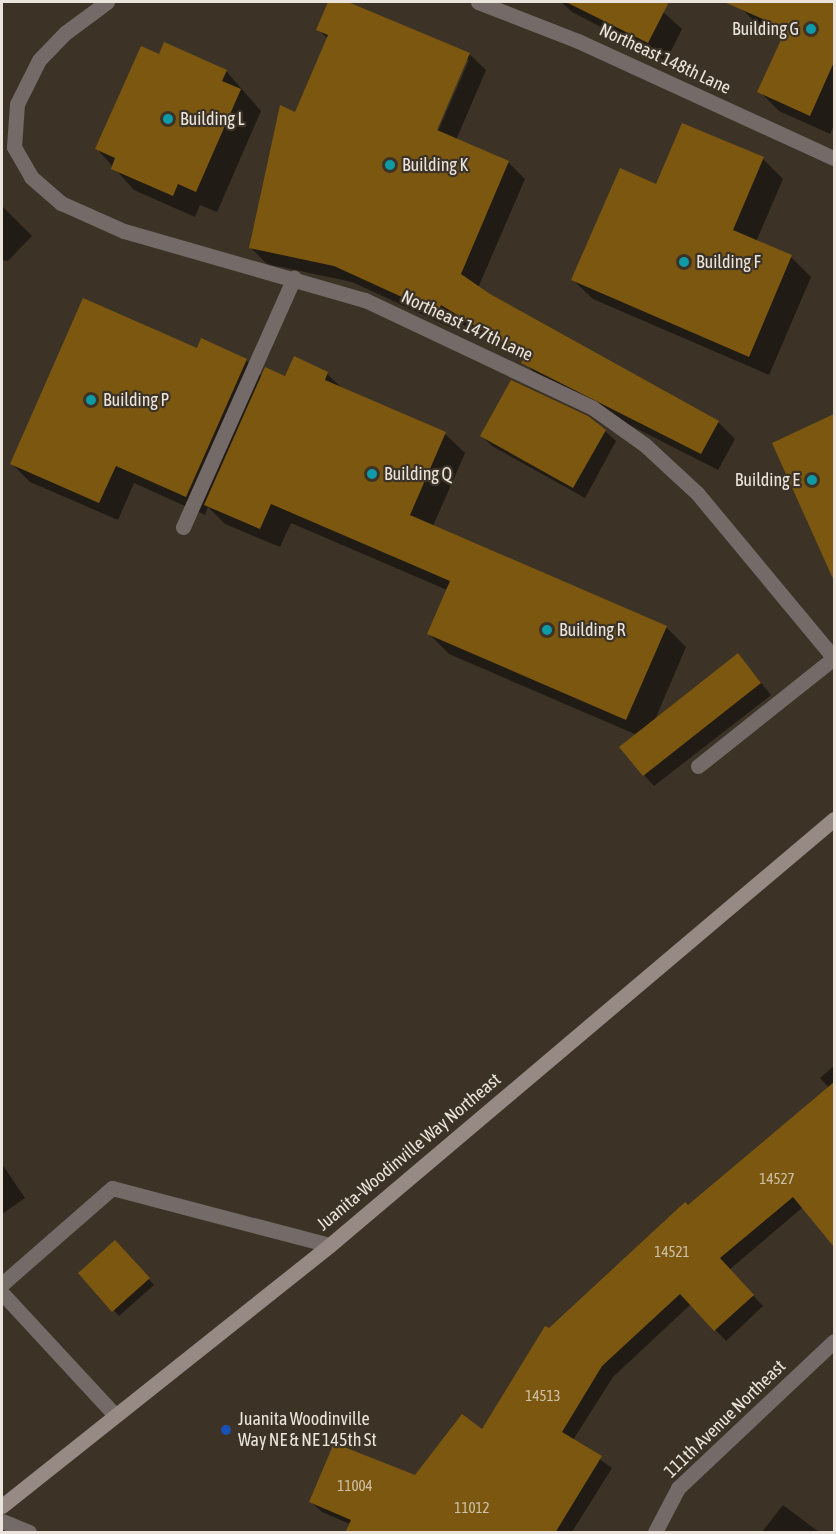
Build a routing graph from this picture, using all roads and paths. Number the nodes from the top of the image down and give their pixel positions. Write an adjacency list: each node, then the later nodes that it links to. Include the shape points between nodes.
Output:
1 (107, 2): 4 (street, Northeast 147th Lane, via 65,33 39,60 17,104 14,147 31,177 62,203 124,231)
2 (478, 2): 3 (street, Northeast 148th Lane, via 578,41)
3 (834, 158)
4 (294, 278): 5 (street); 6 (street, Northeast 147th Lane, via 365,300 593,408 645,445 697,493)
5 (183, 527)
6 (834, 658): 7 (street, Northeast 147th Lane)
7 (698, 766)
8 (834, 819): 9 (main road, Juanita-Woodinville Way Northeast)
9 (330, 1245): 10 (street, via 112,1188); 13 (main road, Juanita-Woodinville Way Northeast)
10 (2, 1284)
11 (2, 1293): 13 (street)
12 (834, 1341): 17 (street, 111th Avenue Northeast, via 678,1488)
13 (115, 1415): 14 (main road, Juanita-Woodinville Way Northeast)
14 (2, 1506)
15 (2, 1521): 16 (street)
16 (29, 1533)
17 (655, 1533)

